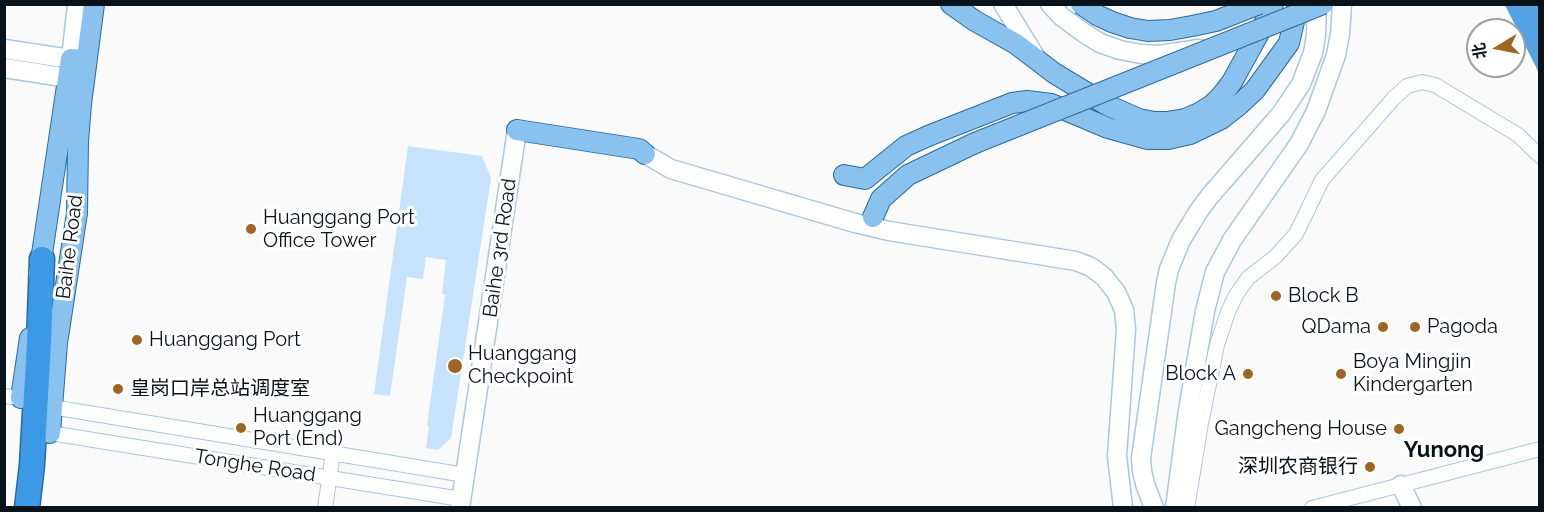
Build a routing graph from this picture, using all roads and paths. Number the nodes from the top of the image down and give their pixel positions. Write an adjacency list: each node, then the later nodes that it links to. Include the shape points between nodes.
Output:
1 (77, 4): 18 (main road)
2 (94, 4): 18 (main road)
3 (951, 4): 16 (main road)
4 (1003, 4): 16 (main road)
5 (1050, 4): 14 (main road, bridge, via 1100,43 1141,54 1182,52)
6 (1081, 4): 8 (main road, bridge, via 1112,22 1148,31 1208,22)
7 (1250, 4): 19 (main road, via 1244,47)
8 (1259, 4)
9 (1273, 4): 19 (main road)
10 (1298, 4): 23 (main road, via 1289,43 1255,90 1221,119 1190,134 1147,139 1097,124 1052,104 1027,101 906,146 865,180)
11 (1317, 4): 44 (main road, via 1316,35 1301,84 1197,212 1169,269 1142,458 1145,484)
12 (1323, 4): 14 (main road, bridge)
13 (1342, 4): 45 (main road, via 1336,55 1316,111 1299,144 1232,240 1210,287)
14 (1238, 39): 24 (main road, bridge, via 975,143 908,175 881,199)
15 (4, 49): 18 (main road)
16 (1040, 62): 19 (main road, via 1107,105 1154,122 1199,113 1212,105)
17 (4, 68): 18 (main road)
18 (77, 70): 25 (main road, Baihe Road); 27 (main road, Baihe Road, via 77,213 57,343)
19 (1232, 82)
20 (517, 130): 21 (main road, via 639,149); 35 (main road, Baihe 3rd Road)
21 (645, 154): 43 (main road, via 671,169 855,223 1076,261 1098,272 1116,292 1124,310 1117,456)
22 (1539, 156): 46 (street, via 1518,135 1435,85 1422,82 1407,86 1393,99 1322,180 1296,234 1248,278 1236,295 1217,345)
23 (844, 175)
24 (873, 217)
25 (42, 259): 26 (main road, Baihe Road); 40 (highway)
26 (13, 397): 39 (highway, via 19,457)
27 (52, 407): 28 (street, Tonghe Road); 29 (main road, Baihe Road)
28 (86, 413): 30 (street, Tonghe Road); 31 (street)
29 (50, 433): 31 (street, Tonghe Road); 41 (highway)
30 (212, 434): 33 (street, Tonghe Road); 34 (street)
31 (83, 438): 34 (street, Tonghe Road)
32 (1539, 449): 37 (street)
33 (333, 453): 35 (street, Tonghe Road); 36 (street)
34 (194, 456): 36 (street, Tonghe Road)
35 (465, 475): 38 (main road, Baihe 3rd Road)
36 (329, 478): 38 (street, Tonghe Road); 42 (street)
37 (1401, 485): 47 (street); 48 (main road); 49 (main road)
38 (461, 503)
39 (12, 507)
40 (27, 507)
41 (40, 507)
42 (324, 507)
43 (1123, 507)
44 (1154, 507)
45 (1175, 507)
46 (1187, 507)
47 (1312, 507)
48 (1406, 507)
49 (1412, 507)

